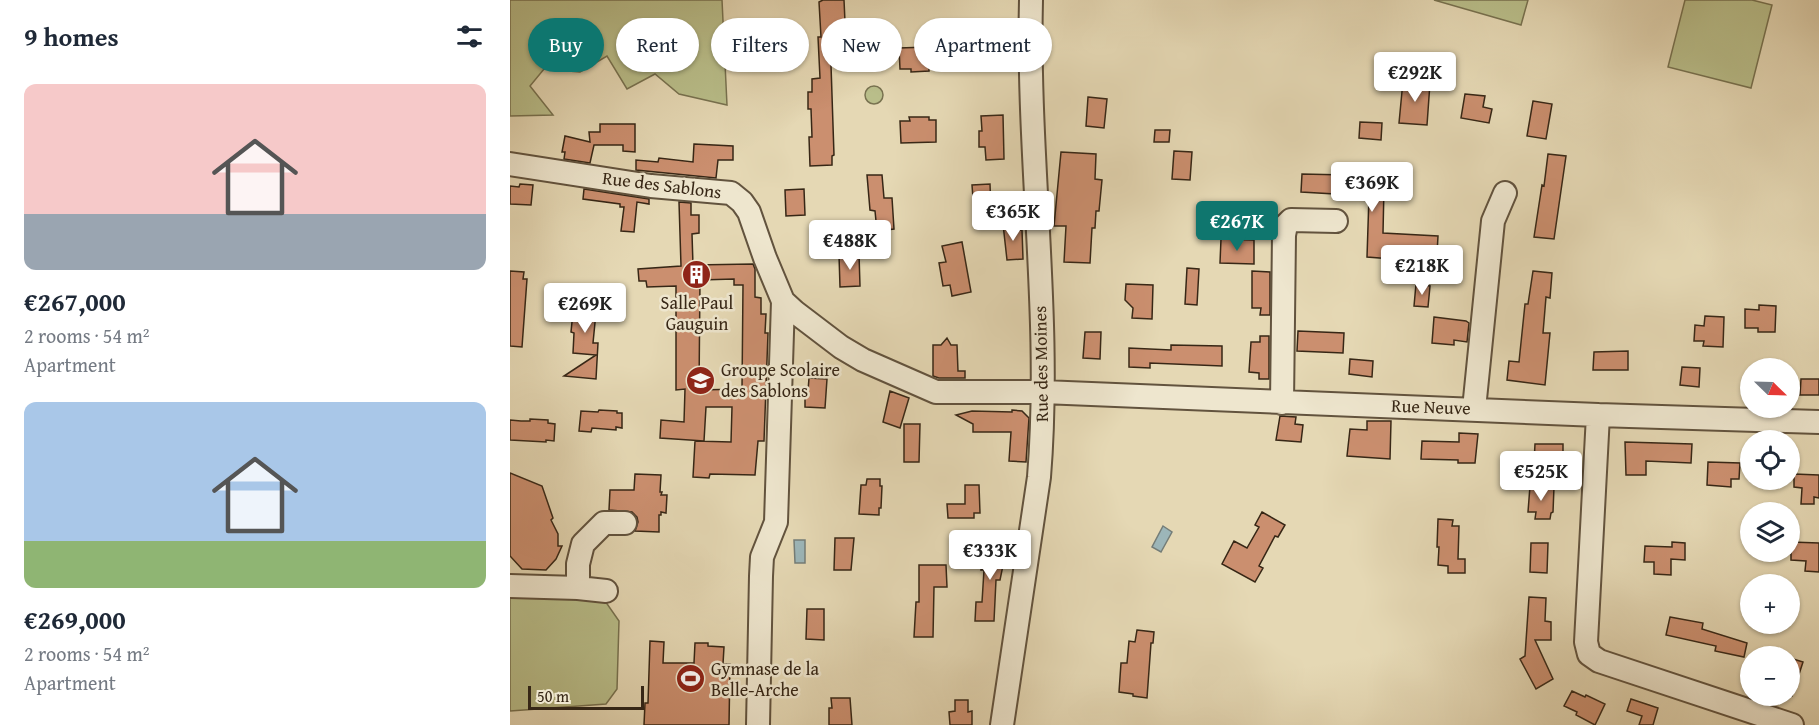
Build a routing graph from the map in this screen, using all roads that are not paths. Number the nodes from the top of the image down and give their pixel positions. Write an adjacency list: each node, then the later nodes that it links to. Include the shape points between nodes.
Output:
1 (1031, 0): 6 (street, Rue des Moines, via 1030,90)
2 (510, 164): 5 (street, Rue des Sablons, via 651,186 731,193 749,212)
3 (1505, 194): 8 (street, via 1493,221)
4 (1336, 221): 7 (street, via 1291,220 1286,225)
5 (783, 301): 6 (street, Rue des Sablons, via 841,348 926,389); 15 (street, via 776,522 762,557)
6 (1043, 392): 7 (street, Rue Neuve); 16 (street, Rue des Moines, via 1039,477)
7 (1282, 403): 8 (street, Rue Neuve)
8 (1474, 409): 9 (street, Rue Neuve)
9 (1598, 415): 10 (street, Rue Neuve); 17 (street, via 1586,642 1589,654 1599,661)
10 (1819, 422)
11 (625, 523): 13 (street, via 604,523 583,544)
12 (510, 586): 13 (street)
13 (578, 588): 14 (street)
14 (606, 591)
15 (758, 725)
16 (1002, 725)
17 (1792, 725)

